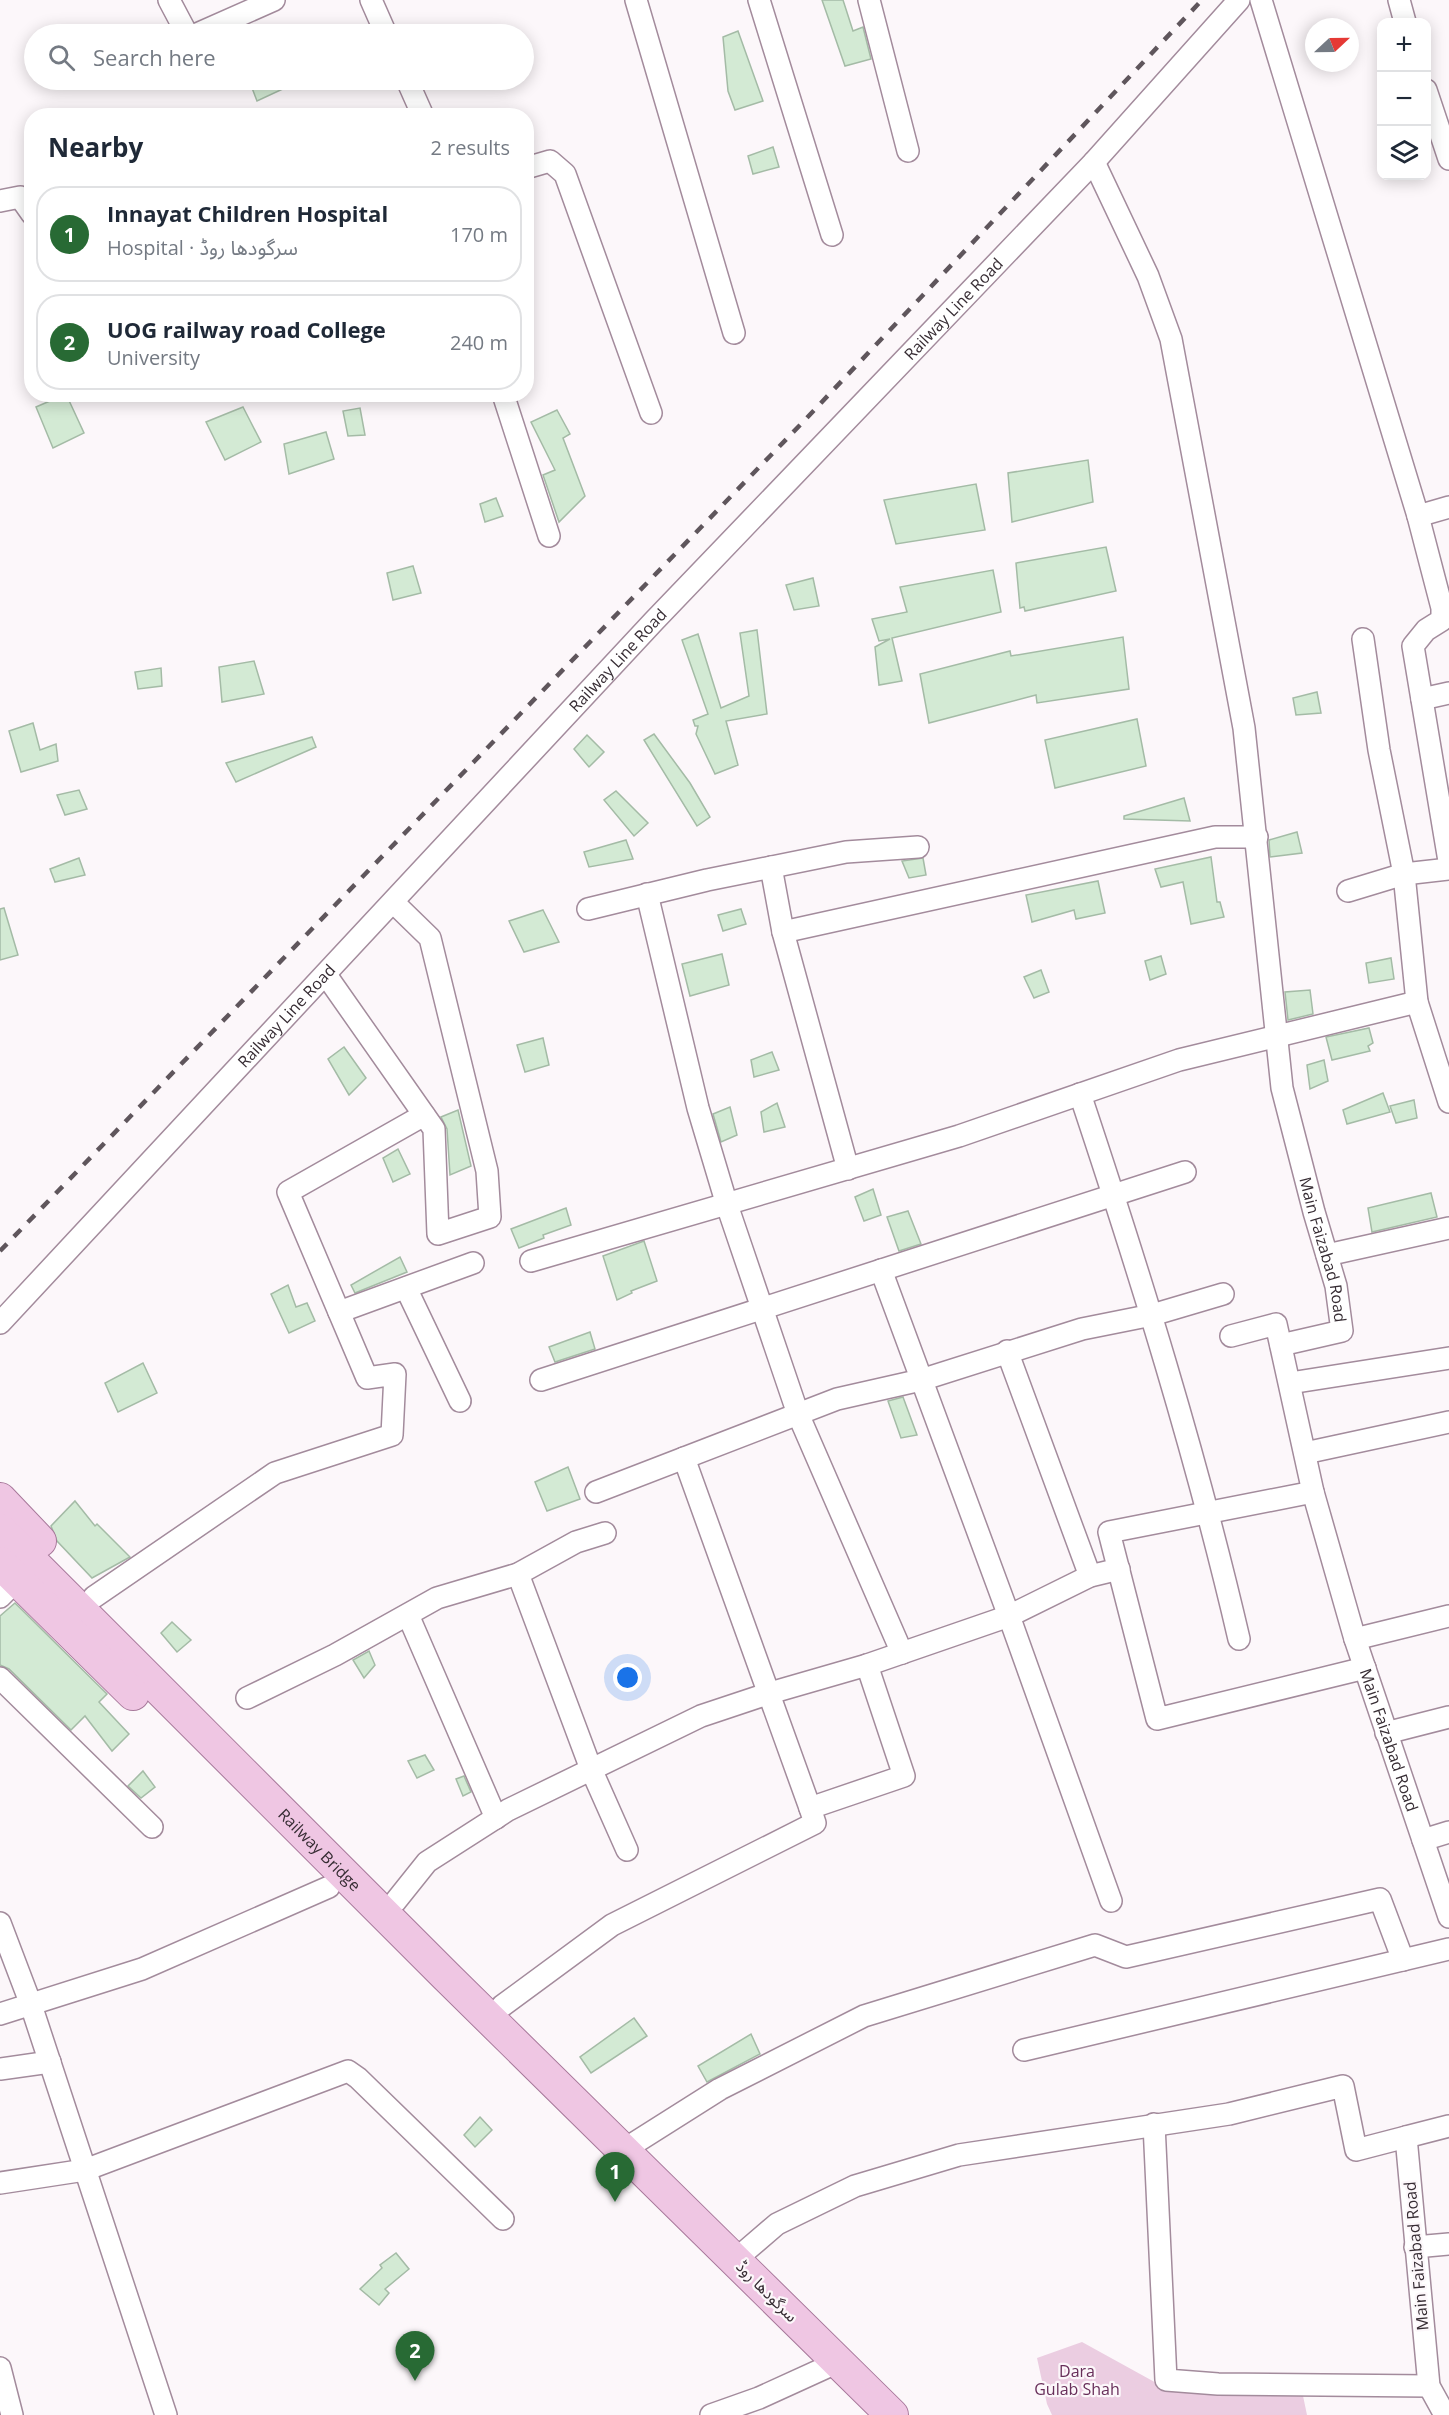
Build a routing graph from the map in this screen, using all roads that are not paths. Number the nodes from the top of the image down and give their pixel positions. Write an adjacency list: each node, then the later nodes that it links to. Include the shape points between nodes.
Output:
1 (169, 0): 12 (street)
2 (273, 0): 10 (street)
3 (371, 0): 14 (street)
4 (636, 0): 25 (street)
5 (759, 0): 24 (street)
6 (869, 0): 18 (street)
7 (1239, 0): 20 (street, Railway Line Road)
8 (1261, 0): 29 (street)
9 (1399, 0): 11 (street)
10 (234, 8): 13 (street)
11 (1404, 18)
12 (182, 24)
13 (211, 24)
14 (382, 24)
15 (411, 90): 17 (street)
16 (1431, 105): 19 (street)
17 (419, 108)
18 (908, 151)
19 (1449, 159)
20 (1095, 162): 34 (street, Main Faizabad Road, via 1148,276 1171,339 1244,728); 42 (street, Railway Line Road, via 662,612)
21 (534, 165): 27 (street, via 550,160 564,174)
22 (0, 201): 23 (street, via 20,197)
23 (24, 203)
24 (832, 235)
25 (734, 333)
26 (506, 402): 30 (street)
27 (651, 413)
28 (1449, 507): 29 (street)
29 (1418, 516): 33 (street, via 1442,608 1442,620 1426,630 1413,646)
30 (549, 536)
31 (1363, 639): 39 (street, via 1379,750)
32 (1449, 693): 33 (street)
33 (1422, 699): 36 (street)
34 (1257, 837): 44 (street, via 1204,840); 47 (street, Main Faizabad Road)
35 (918, 847): 37 (street, via 846,852)
36 (1449, 861)
37 (771, 867): 41 (street); 44 (street)
38 (1449, 869): 39 (street)
39 (1404, 874): 40 (street); 46 (street)
40 (1348, 891)
41 (647, 894): 43 (street); 54 (street, via 698,1108)
42 (393, 902): 45 (street, Railway Line Road); 50 (street, via 430,938 487,1171 490,1217 438,1234 434,1129)
43 (588, 909)
44 (783, 932): 51 (street)
45 (326, 975): 50 (street); 65 (street, Railway Line Road)
46 (1417, 1002): 47 (street); 49 (street)
47 (1277, 1036): 48 (street, via 1179,1060); 56 (street, Main Faizabad Road, via 1282,1088)
48 (1080, 1094): 51 (street); 53 (street)
49 (1449, 1102)
50 (424, 1115): 63 (street, via 288,1192)
51 (848, 1169): 54 (street)
52 (1185, 1172): 53 (street)
53 (1114, 1196): 59 (street); 64 (street)
54 (727, 1205): 57 (street); 62 (street)
55 (1449, 1228): 56 (street)
56 (1327, 1255): 67 (street, Main Faizabad Road, via 1342,1331)
57 (531, 1261)
58 (473, 1263): 60 (street)
59 (881, 1270): 62 (street); 71 (street)
60 (406, 1288): 63 (street); 73 (street)
61 (1223, 1294): 64 (street)
62 (763, 1309): 70 (street); 74 (street)
63 (339, 1312): 88 (street, via 367,1378 395,1374 392,1435 275,1473)
64 (1152, 1315): 68 (street, via 1082,1329); 81 (street)
65 (0, 1323)
66 (1232, 1336): 67 (street, via 1276,1324)
67 (1281, 1345): 72 (street, Main Faizabad Road)
68 (1007, 1351): 71 (street); 86 (street)
69 (1449, 1358): 72 (street)
70 (541, 1380)
71 (921, 1380): 74 (street, via 837,1399); 90 (street)
72 (1290, 1383): 76 (street, Main Faizabad Road)
73 (460, 1401)
74 (798, 1414): 77 (street); 94 (street)
75 (1449, 1422): 76 (street)
76 (1305, 1453): 79 (street, Main Faizabad Road)
77 (684, 1458): 78 (street); 98 (street)
78 (596, 1492)
79 (1313, 1492): 81 (street); 93 (street, Main Faizabad Road)
80 (0, 1499): 88 (main road)
81 (1209, 1511): 84 (street, via 1109,1532); 92 (street)
82 (0, 1530): 125 (main road, Railway Bridge)
83 (605, 1533): 85 (street, via 576,1542)
84 (1119, 1569): 86 (street); 96 (street, via 1157,1719)
85 (518, 1574): 89 (street, via 437,1598); 102 (street)
86 (1089, 1576): 90 (street)
87 (6, 1580): 109 (main road)
88 (94, 1597): 111 (main road)
89 (408, 1615): 99 (street); 104 (street)
90 (1009, 1616): 94 (street); 110 (street)
91 (1449, 1616): 93 (street)
92 (1239, 1638)
93 (1355, 1639): 96 (street, Main Faizabad Road)
94 (902, 1653): 95 (street)
95 (867, 1665): 98 (street); 103 (street, via 904,1776)
96 (1365, 1668): 101 (street, Main Faizabad Road)
97 (0, 1678): 105 (street)
98 (770, 1693): 102 (street, via 701,1716); 103 (street)
99 (247, 1698)
100 (1449, 1717): 101 (street)
101 (1386, 1733): 107 (street, Main Faizabad Road)
102 (591, 1769): 104 (street); 108 (street)
103 (810, 1808): 117 (street, via 815,1823 612,1925)
104 (496, 1818): 111 (street, via 427,1862)
105 (152, 1827)
106 (1449, 1832): 107 (street)
107 (1423, 1840): 112 (street, Main Faizabad Road)
108 (627, 1850)
109 (328, 1887): 116 (street, via 142,1969); 125 (main road, via 590,2140 615,2159)
110 (1111, 1901)
111 (395, 1902): 117 (main road)
112 (1449, 1917)
113 (0, 1923): 116 (street)
114 (1449, 1949): 115 (street)
115 (1403, 1960): 119 (street); 125 (street, via 1380,1899 1126,1957 1095,1945 864,2016 720,2089)
116 (30, 2002): 118 (street); 120 (street)
117 (502, 2006): 125 (main road, via 610,2115)
118 (0, 2014)
119 (1024, 2050)
120 (50, 2062): 121 (street); 126 (street)
121 (0, 2069)
122 (1154, 2124): 124 (street, via 1229,2114 1343,2086 1356,2150); 131 (street, via 959,2155 855,2186 777,2224); 134 (street, via 1166,2380)
123 (1449, 2126): 124 (street)
124 (1406, 2137): 130 (street, Main Faizabad Road)
125 (637, 2156): 131 (main road, سرگودھا روڈ)
126 (85, 2170): 127 (street); 128 (street, via 348,2072); 136 (street)
127 (0, 2183)
128 (502, 2219)
129 (1449, 2244): 130 (street)
130 (1415, 2247): 134 (street, Main Faizabad Road)
131 (735, 2260): 132 (main road, سرگودھا روڈ)
132 (838, 2362): 137 (street); 138 (main road, سرگودھا روڈ)
133 (0, 2368): 135 (street)
134 (1429, 2386): 139 (street, Main Faizabad Road)
135 (12, 2415)
136 (166, 2415)
137 (711, 2415)
138 (891, 2415)
139 (1445, 2415)

